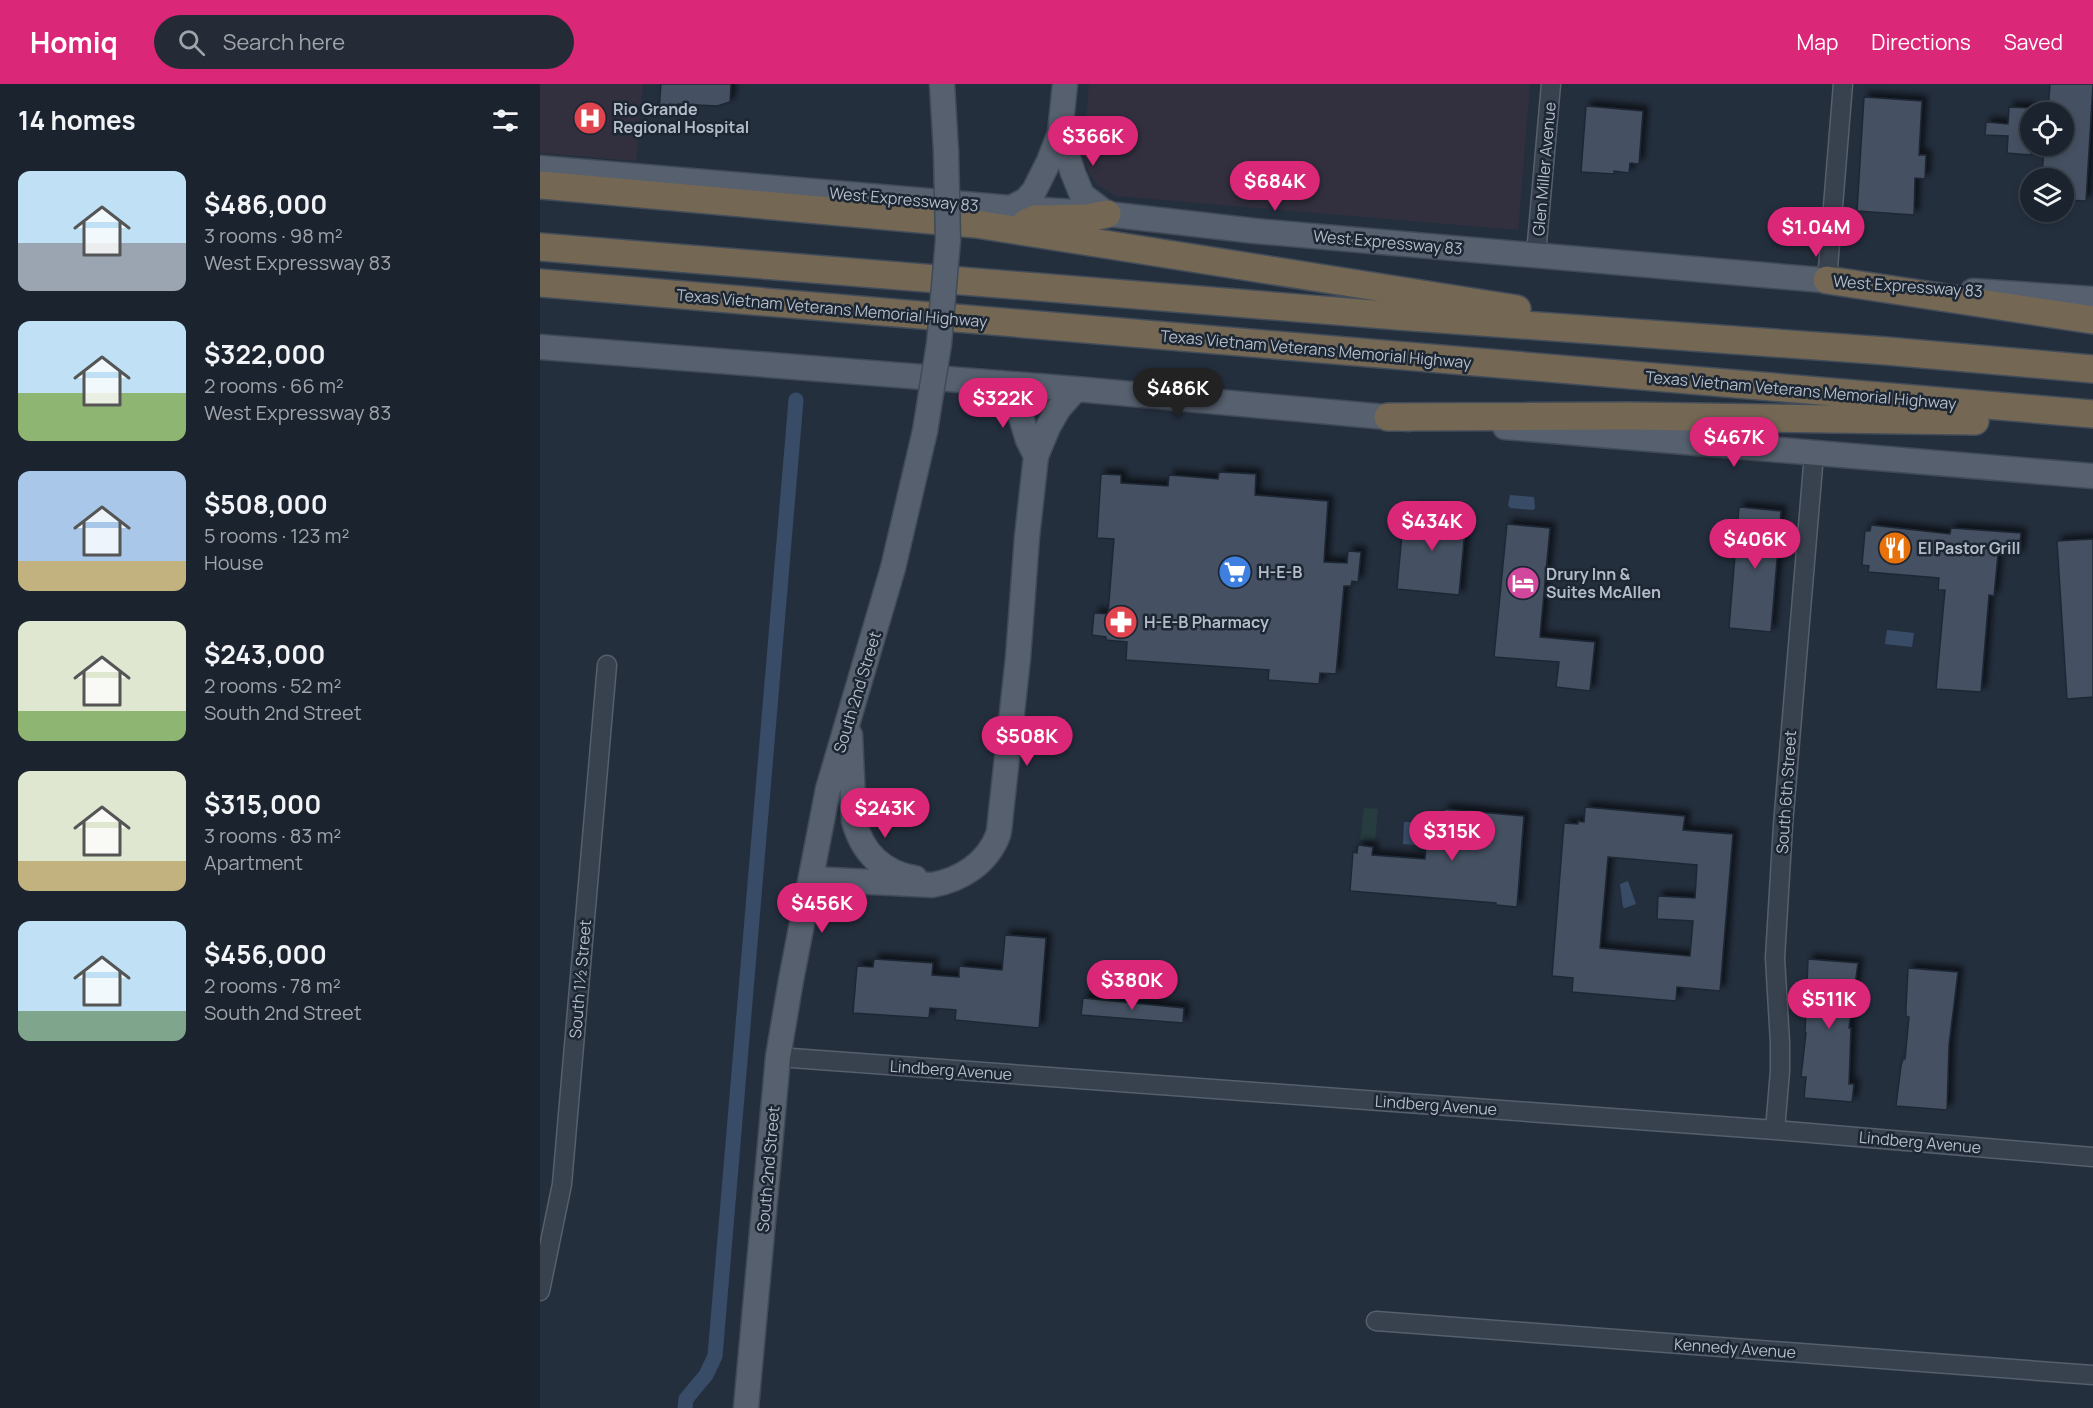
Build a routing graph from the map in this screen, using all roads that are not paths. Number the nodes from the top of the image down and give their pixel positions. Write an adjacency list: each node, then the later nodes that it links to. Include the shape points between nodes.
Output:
1 (942, 84): 28 (main road, South 2nd Street, bridge, via 948,240 939,344 925,431 893,568)
2 (1065, 84): 5 (main road)
3 (1551, 84): 11 (street, Glen Miller Avenue)
4 (1843, 84): 12 (street)
5 (1060, 133): 8 (main road, via 1082,195); 9 (main road, via 1034,191)
6 (540, 168): 9 (main road, West Expressway 83)
7 (540, 185): 9 (highway, via 913,217)
8 (1107, 214): 9 (highway); 11 (main road, West Expressway 83, via 1255,231)
9 (1011, 219): 16 (highway, via 1263,270 1517,309)
10 (540, 247): 16 (highway)
11 (1536, 254): 12 (main road, West Expressway 83)
12 (1827, 280): 14 (main road, West Expressway 83); 15 (highway)
13 (540, 283): 21 (highway, Texas Vietnam Veterans Memorial Highway)
14 (2093, 299)
15 (2093, 320)
16 (1590, 330): 18 (highway)
17 (540, 347): 19 (main road)
18 (2093, 369)
19 (1001, 383): 20 (main road); 25 (main road, via 1018,407)
20 (1076, 389): 22 (main road); 25 (main road, via 1059,408)
21 (2093, 414)
22 (1388, 417): 23 (highway, via 1802,418); 24 (main road)
23 (2093, 424)
24 (1814, 454): 26 (main road); 32 (street, South 6th Street, via 1783,825 1776,948 1780,1071)
25 (1036, 456): 29 (main road)
26 (2093, 476)
27 (607, 664): 34 (street, South 1½ Street, via 562,1184)
28 (849, 719): 29 (main road, via 854,821 863,845 879,863 912,878 946,875 977,852); 30 (main road, South 2nd Street, via 828,789)
29 (1000, 823): 30 (main road, via 999,834 982,860 945,882 918,885)
30 (812, 879): 31 (main road, South 2nd Street)
31 (778, 1057): 32 (street, Lindberg Avenue); 37 (main road, South 2nd Street)
32 (1775, 1130): 33 (street, Lindberg Avenue)
33 (2093, 1157)
34 (540, 1291)
35 (1376, 1321): 36 (street, Kennedy Avenue)
36 (2093, 1375)
37 (746, 1408)

